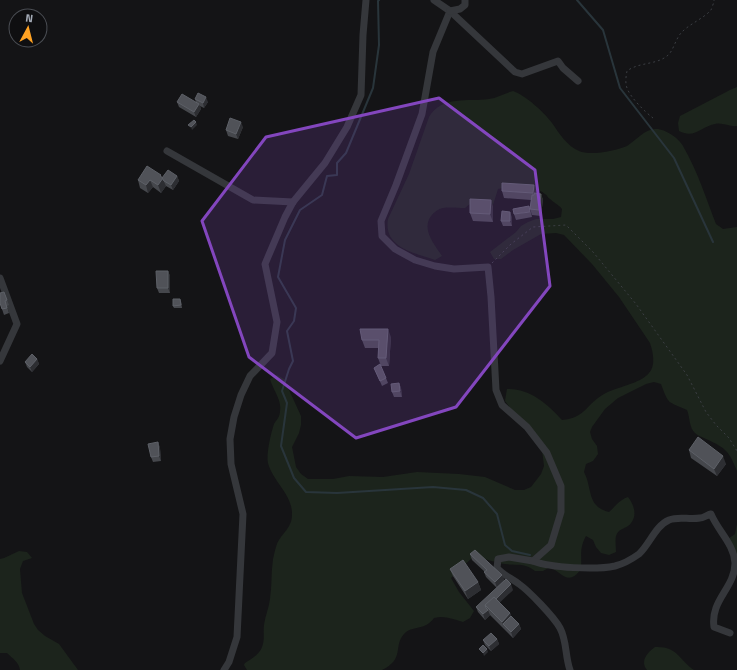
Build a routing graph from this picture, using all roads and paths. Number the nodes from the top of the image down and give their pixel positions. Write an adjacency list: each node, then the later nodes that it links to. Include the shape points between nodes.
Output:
1 (366, 0): 9 (street, via 361,95 347,127 325,163)
2 (434, 0): 5 (street)
3 (465, 0): 5 (street, via 465,5 460,9)
4 (714, 0): 7 (path, via 710,10 680,34 667,56 659,61 639,65 627,72 626,87)
5 (450, 11): 6 (street, via 515,72 522,74 558,61); 10 (street, via 433,52 422,114 381,221 382,236 395,249 415,260 435,266 454,269)
6 (578, 81)
7 (653, 118)
8 (167, 151): 9 (street, via 253,200)
9 (293, 202): 16 (street, via 265,264 277,322 272,353 250,376 234,417 230,439 242,514 237,637)
10 (488, 267): 13 (path, via 533,227 566,225 636,304 687,375 706,412); 14 (street, via 496,390 502,405 527,427 547,452 561,486 562,512 551,545)
11 (0, 278): 12 (street, via 17,324)
12 (0, 361)
13 (737, 451)
14 (533, 561): 15 (street, via 591,568 614,566 627,562 639,553 668,520 677,517 701,518 711,514 731,547 735,564 732,578 714,609 712,619 714,627); 17 (street, via 509,557 498,559 496,568 520,584 560,628 566,643)
15 (730, 633)
16 (224, 670)
17 (570, 670)

